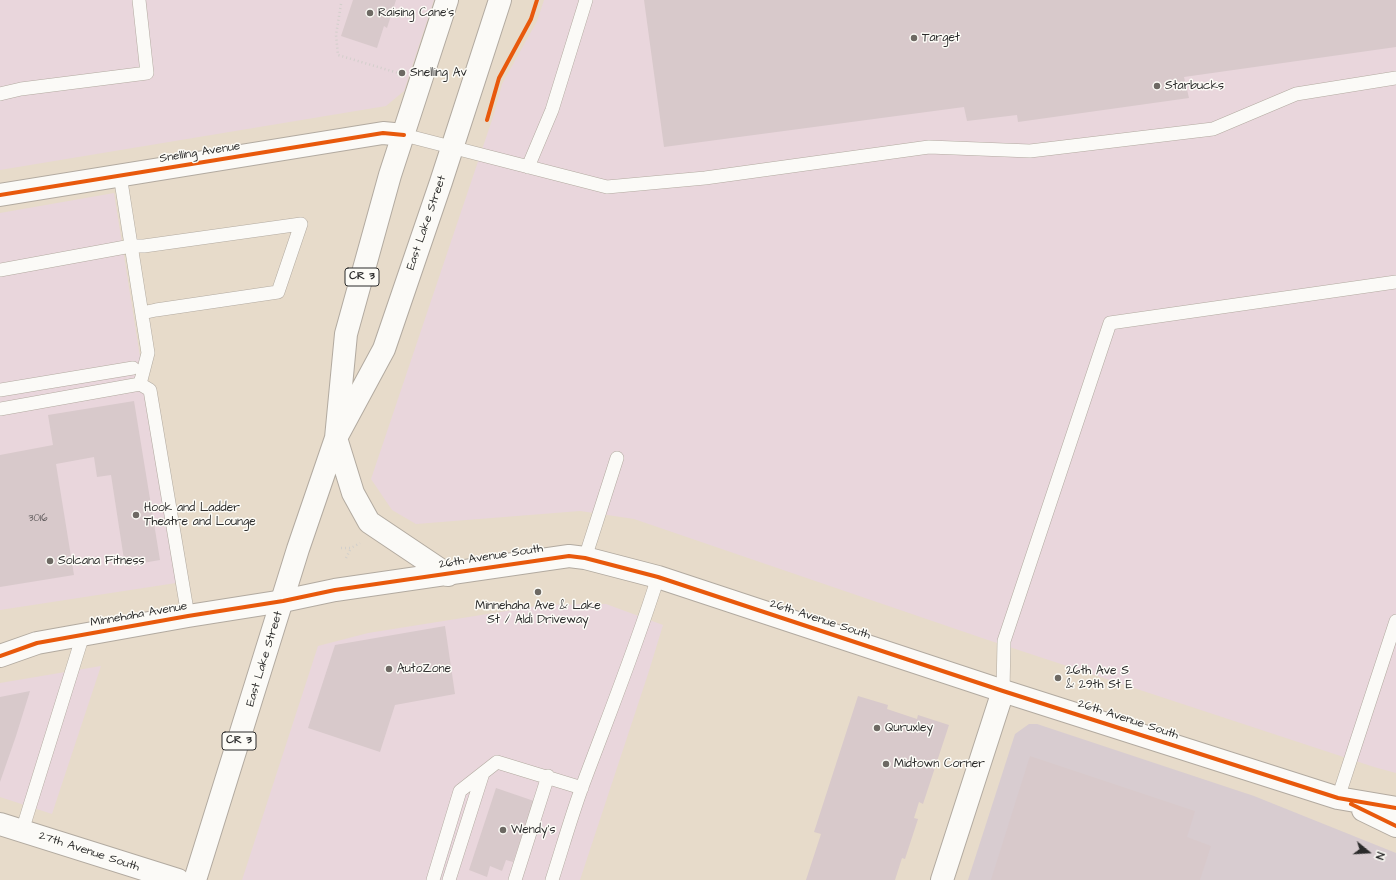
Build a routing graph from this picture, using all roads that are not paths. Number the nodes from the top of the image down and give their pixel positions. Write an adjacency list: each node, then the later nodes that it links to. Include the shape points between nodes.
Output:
1 (139, 0): 6 (lane, via 147,73)
2 (447, 0): 7 (main road, East Lake Street / CR 3)
3 (500, 0): 8 (main road, East Lake Street / CR 3)
4 (586, 0): 9 (lane, via 552,110)
5 (1396, 78): 9 (lane, via 1296,94 1213,128 1030,151 929,146 705,178 607,187)
6 (0, 94)
7 (404, 135): 8 (lane); 10 (main road, Snelling Avenue, via 383,134); 20 (main road, East Lake Street / CR 3, via 390,175 346,334)
8 (452, 147): 9 (lane); 20 (main road, East Lake Street / CR 3, via 384,349)
9 (528, 167)
10 (120, 175): 11 (main road, Snelling Avenue); 12 (lane)
11 (0, 195)
12 (131, 246): 13 (lane); 15 (lane); 15 (lane, via 301,224 278,292)
13 (0, 270)
14 (1396, 282): 32 (lane, via 1110,323 1004,641)
15 (142, 313): 17 (lane, via 148,353)
16 (133, 368): 18 (lane)
17 (140, 384): 19 (lane); 26 (lane, via 150,390)
18 (0, 390)
19 (0, 409)
20 (336, 438): 23 (main road, via 353,493 369,522); 25 (main road, East Lake Street / CR 3)
21 (618, 458): 22 (lane)
22 (585, 558): 23 (main road, 26th Avenue South, via 569,556 525,561); 24 (main road, 26th Avenue South)
23 (448, 574): 25 (main road, 26th Avenue South, via 334,590)
24 (658, 577): 32 (main road, 26th Avenue South); 35 (lane)
25 (283, 601): 26 (main road, Minnehaha Avenue); 42 (main road, East Lake Street / CR 3)
26 (188, 616): 28 (main road, Minnehaha Avenue)
27 (1396, 621): 36 (lane)
28 (84, 635): 30 (main road, Minnehaha Avenue); 40 (lane)
29 (0, 639): 30 (main road, Minnehaha Avenue)
30 (37, 642): 31 (main road, Minnehaha Avenue)
31 (0, 656)
32 (1003, 691): 36 (main road, 26th Avenue South); 47 (main road)
33 (483, 773): 34 (lane, via 497,762); 43 (lane, via 460,791); 44 (lane)
34 (548, 776): 35 (lane); 45 (lane)
35 (582, 788): 46 (lane)
36 (1338, 798): 37 (main road, 26th Avenue South); 39 (main road, 26th Avenue South)
37 (1396, 808)
38 (0, 824): 40 (main road, 27th Avenue South)
39 (1396, 826)
40 (22, 831): 41 (main road, 27th Avenue South)
41 (178, 880)
42 (195, 880)
43 (433, 880)
44 (449, 880)
45 (515, 880)
46 (552, 880)
47 (942, 880)

